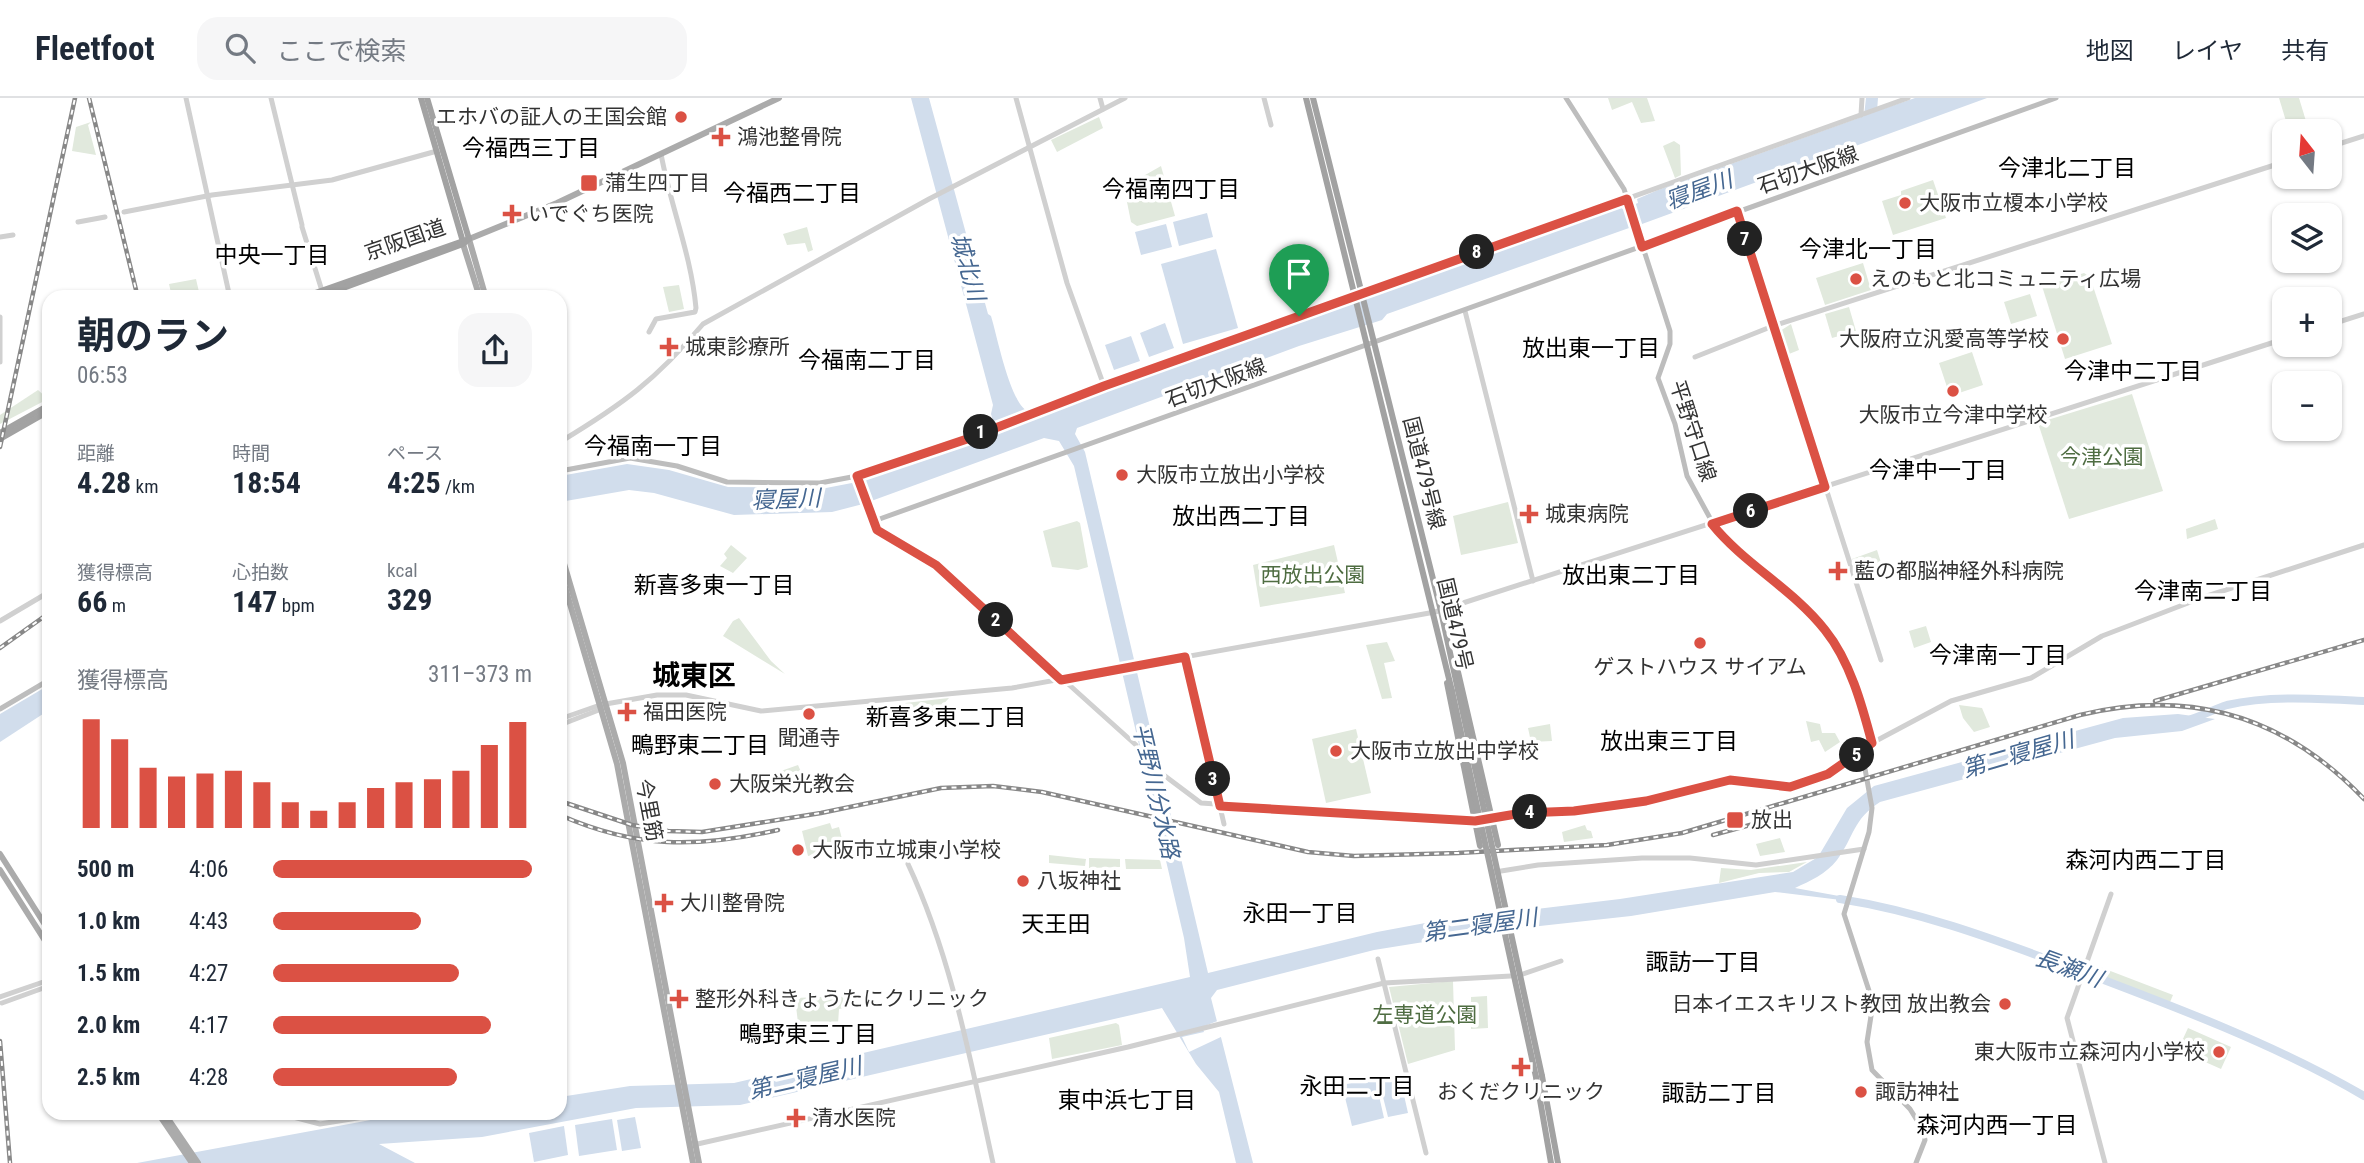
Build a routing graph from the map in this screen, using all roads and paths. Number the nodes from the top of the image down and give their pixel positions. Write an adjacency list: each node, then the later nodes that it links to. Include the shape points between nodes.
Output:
1 (186, 98): 28 (street)
2 (271, 98): 27 (street)
3 (421, 98): 24 (highway, 京阪国道)
4 (427, 98): 36 (highway, 京阪国道)
5 (779, 98): 25 (main road)
6 (1016, 98): 23 (street)
7 (1100, 98): 17 (street)
8 (1125, 98): 17 (street)
9 (1264, 98): 20 (street)
10 (1306, 98): 43 (highway)
11 (1313, 98): 43 (highway)
12 (1566, 98): 29 (main road, 平野守口線)
13 (1862, 98): 19 (street)
14 (1880, 98): 18 (street)
15 (1908, 98): 18 (street)
16 (2056, 98): 30 (main road, 石切大阪線)
17 (1103, 109): 23 (street)
18 (1878, 109): 19 (street)
19 (1863, 114): 29 (street)
20 (1271, 125)
21 (2364, 136): 22 (street)
22 (2342, 143)
23 (1030, 147): 54 (street, via 1067,283); 58 (street, via 703,324 681,352 628,400)
24 (437, 151): 27 (street, via 332,180); 36 (highway, 京阪国道)
25 (661, 154): 36 (main road); 49 (street, via 678,230 691,261 696,308 695,312 656,319)
26 (2272, 166): 48 (street)
27 (291, 184): 28 (street); 39 (street)
28 (207, 196): 31 (street); 38 (street)
29 (1628, 201): 37 (main road, 平野守口線); 43 (street)
30 (1737, 211): 37 (main road, 石切大阪線); 48 (street)
31 (124, 212)
32 (105, 217): 33 (street)
33 (78, 222)
34 (13, 235): 35 (street)
35 (0, 237)
36 (465, 241): 40 (highway, 京阪国道); 41 (main road); 42 (main road)
37 (1642, 247): 44 (main road, 石切大阪線); 64 (main road, 平野守口線, via 1671,334 1658,381 1688,476)
38 (228, 290)
39 (319, 290)
40 (331, 290)
41 (478, 290)
42 (483, 290)
43 (1359, 296): 50 (highway); 54 (street)
44 (1465, 311): 50 (main road, 石切大阪線); 67 (street)
45 (2364, 314): 47 (street)
46 (0, 317): 53 (street)
47 (2342, 321)
48 (1773, 326): 52 (street); 62 (street)
49 (649, 332)
50 (1371, 344): 63 (main road, 石切大阪線); 70 (highway, 国道479号線)
51 (2272, 344): 62 (street)
52 (1695, 357)
53 (0, 362)
54 (1104, 386): 61 (street)
55 (42, 409): 57 (highway)
56 (42, 415): 59 (highway)
57 (0, 433)
58 (567, 438)
59 (0, 439)
60 (567, 470): 61 (main road, via 630,458 677,466 727,482 820,483)
61 (858, 478): 63 (main road)
62 (1825, 487): 64 (street); 74 (street)
63 (874, 521): 76 (street, via 883,534 936,565)
64 (1712, 524): 67 (street); 83 (main road, 平野守口線, via 1827,633 1858,696)
65 (2364, 545): 83 (street, via 2102,636 2031,678 1951,701)
66 (567, 576): 79 (main road, 今里筋)
67 (1533, 581): 70 (street)
68 (567, 592): 79 (main road, 今里筋)
69 (42, 596): 71 (street)
70 (1438, 611): 72 (highway, 国道479号); 73 (street); 75 (highway, 国道479号)
71 (0, 621)
72 (1449, 648): 78 (highway, 国道479号); 88 (highway, via 1463,688)
73 (1185, 657): 76 (street); 87 (street)
74 (1881, 660)
75 (1446, 662): 78 (highway, 国道479号); 89 (highway)
76 (1061, 680): 79 (street, via 761,711 679,694); 84 (street)
77 (42, 684): 80 (main road)
78 (1455, 690): 97 (highway, 国道479号, bridge)
79 (603, 707): 81 (street); 82 (street); 115 (main road, 今里筋, via 623,763)
80 (0, 709)
81 (567, 717)
82 (567, 722)
83 (1872, 743): 85 (main road)
84 (1136, 745)
85 (1862, 751): 88 (street, via 1828,774 1790,787 1730,780 1646,801); 93 (main road, via 1872,808)
86 (1165, 776): 87 (street, via 1200,803)
87 (1220, 806): 89 (street); 90 (street)
88 (1492, 819): 89 (street); 91 (highway)
89 (1475, 821): 92 (highway)
90 (1224, 824)
91 (1497, 845)
92 (1480, 846)
93 (1864, 849): 97 (street, via 1747,866 1690,858); 124 (main road, via 1845,918 1873,1003 1867,1042 1871,1070 1910,1109 1923,1130 1925,1140)
94 (0, 854): 99 (main road)
95 (908, 864): 110 (street, via 939,944)
96 (0, 870): 100 (main road)
97 (1494, 872): 109 (highway, 国道479号, bridge)
98 (2111, 894): 125 (street, via 2067,1018)
99 (42, 920)
100 (42, 936)
101 (1378, 959): 106 (street)
102 (1561, 961): 103 (street)
103 (1523, 974)
104 (1511, 976): 106 (street)
105 (42, 983): 108 (street)
106 (1384, 983): 110 (street); 116 (street)
107 (42, 988): 108 (street)
108 (1, 1000)
109 (1539, 1077): 122 (highway, 国道479号); 123 (highway, 国道479号)
110 (974, 1082): 115 (street); 121 (street)
111 (163, 1120): 117 (main road)
112 (169, 1120): 118 (main road)
113 (305, 1120): 114 (street, via 320,1124)
114 (343, 1120)
115 (693, 1145): 119 (main road); 120 (main road)
116 (1426, 1153)
117 (192, 1163)
118 (198, 1163)
119 (693, 1163)
120 (699, 1163)
121 (993, 1163)
122 (1551, 1163)
123 (1558, 1163)
124 (1916, 1163)
125 (2105, 1163)

